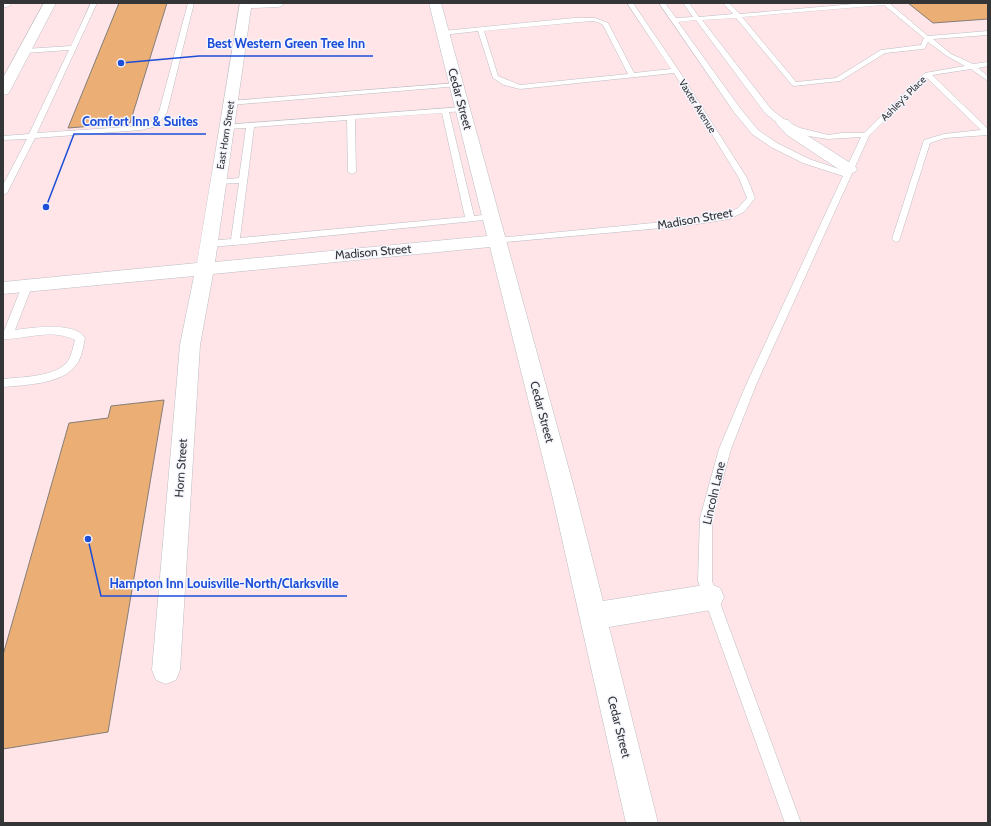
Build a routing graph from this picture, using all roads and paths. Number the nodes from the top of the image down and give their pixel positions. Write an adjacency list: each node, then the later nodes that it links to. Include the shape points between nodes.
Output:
1 (50, 3): 20 (street)
2 (94, 3): 19 (lane)
3 (191, 3): 38 (lane, via 163,112 154,124 141,128)
4 (278, 3): 11 (street)
5 (435, 3): 16 (street, Cedar Street)
6 (630, 3): 23 (lane, Vaxter Avenue)
7 (662, 3): 14 (lane)
8 (686, 3): 13 (lane)
9 (726, 3): 12 (lane)
10 (885, 3): 12 (lane); 18 (lane)
11 (246, 4): 29 (street, East Horn Street)
12 (738, 16): 13 (lane); 18 (lane, via 794,84 838,80 883,51 923,47)
13 (699, 18): 14 (lane); 33 (lane, via 768,111)
14 (673, 20): 42 (lane, via 755,132 806,161)
15 (480, 29): 16 (lane); 25 (lane, via 574,20 603,21); 25 (lane, via 494,77 504,83 520,87)
16 (443, 33): 27 (street, Cedar Street)
17 (988, 33): 18 (lane)
18 (927, 38): 22 (lane, via 949,55)
19 (73, 48): 20 (lane); 38 (lane)
20 (25, 51): 28 (street)
21 (988, 64): 22 (lane, Ashley's Place)
22 (971, 66): 24 (lane, Ashley's Place); 26 (lane)
23 (676, 71): 25 (lane); 46 (lane, Vaxter Avenue, via 744,178 751,198)
24 (927, 74): 36 (lane); 37 (lane, Ashley's Place)
25 (632, 76)
26 (988, 79)
27 (457, 85): 29 (lane); 30 (street, Cedar Street)
28 (3, 91)
29 (230, 103): 35 (street, East Horn Street)
30 (463, 109): 31 (lane); 40 (street, Cedar Street)
31 (445, 110): 32 (lane); 40 (lane)
32 (351, 118): 34 (lane); 41 (lane)
33 (783, 123): 37 (lane, via 797,130 828,137); 42 (street)
34 (250, 126): 35 (lane); 43 (lane)
35 (227, 127): 44 (street, East Horn Street)
36 (988, 132): 49 (lane, via 944,136 927,142)
37 (866, 135): 42 (lane, Ashley's Place)
38 (32, 136): 39 (lane); 45 (lane)
39 (3, 138)
40 (466, 158): 47 (street, Cedar Street); 48 (lane)
41 (352, 172)
42 (849, 172): 58 (lane, Lincoln Lane, via 751,385 725,449 706,518 705,581)
43 (243, 180): 44 (lane); 51 (lane)
44 (218, 182): 52 (street, East Horn Street)
45 (3, 193)
46 (741, 210): 50 (lane, Madison Street, via 729,216 684,223)
47 (491, 217): 48 (lane); 50 (street, Cedar Street)
48 (470, 219): 51 (lane)
49 (896, 239)
50 (498, 241): 53 (street, Madison Street); 59 (street, Cedar Street)
51 (235, 242): 52 (lane)
52 (209, 244): 53 (street, East Horn Street)
53 (205, 268): 54 (street, Madison Street); 60 (street, Horn Street, via 190,345)
54 (27, 286): 55 (street, Madison Street); 56 (lane)
55 (3, 288)
56 (6, 335): 57 (lane, via 56,329 71,332 80,338 73,362 63,371 45,378)
57 (3, 383)
58 (711, 597): 59 (street); 62 (lane, Lincoln Lane)
59 (593, 616): 61 (street, Cedar Street)
60 (166, 670)
61 (642, 823)
62 (793, 823)

